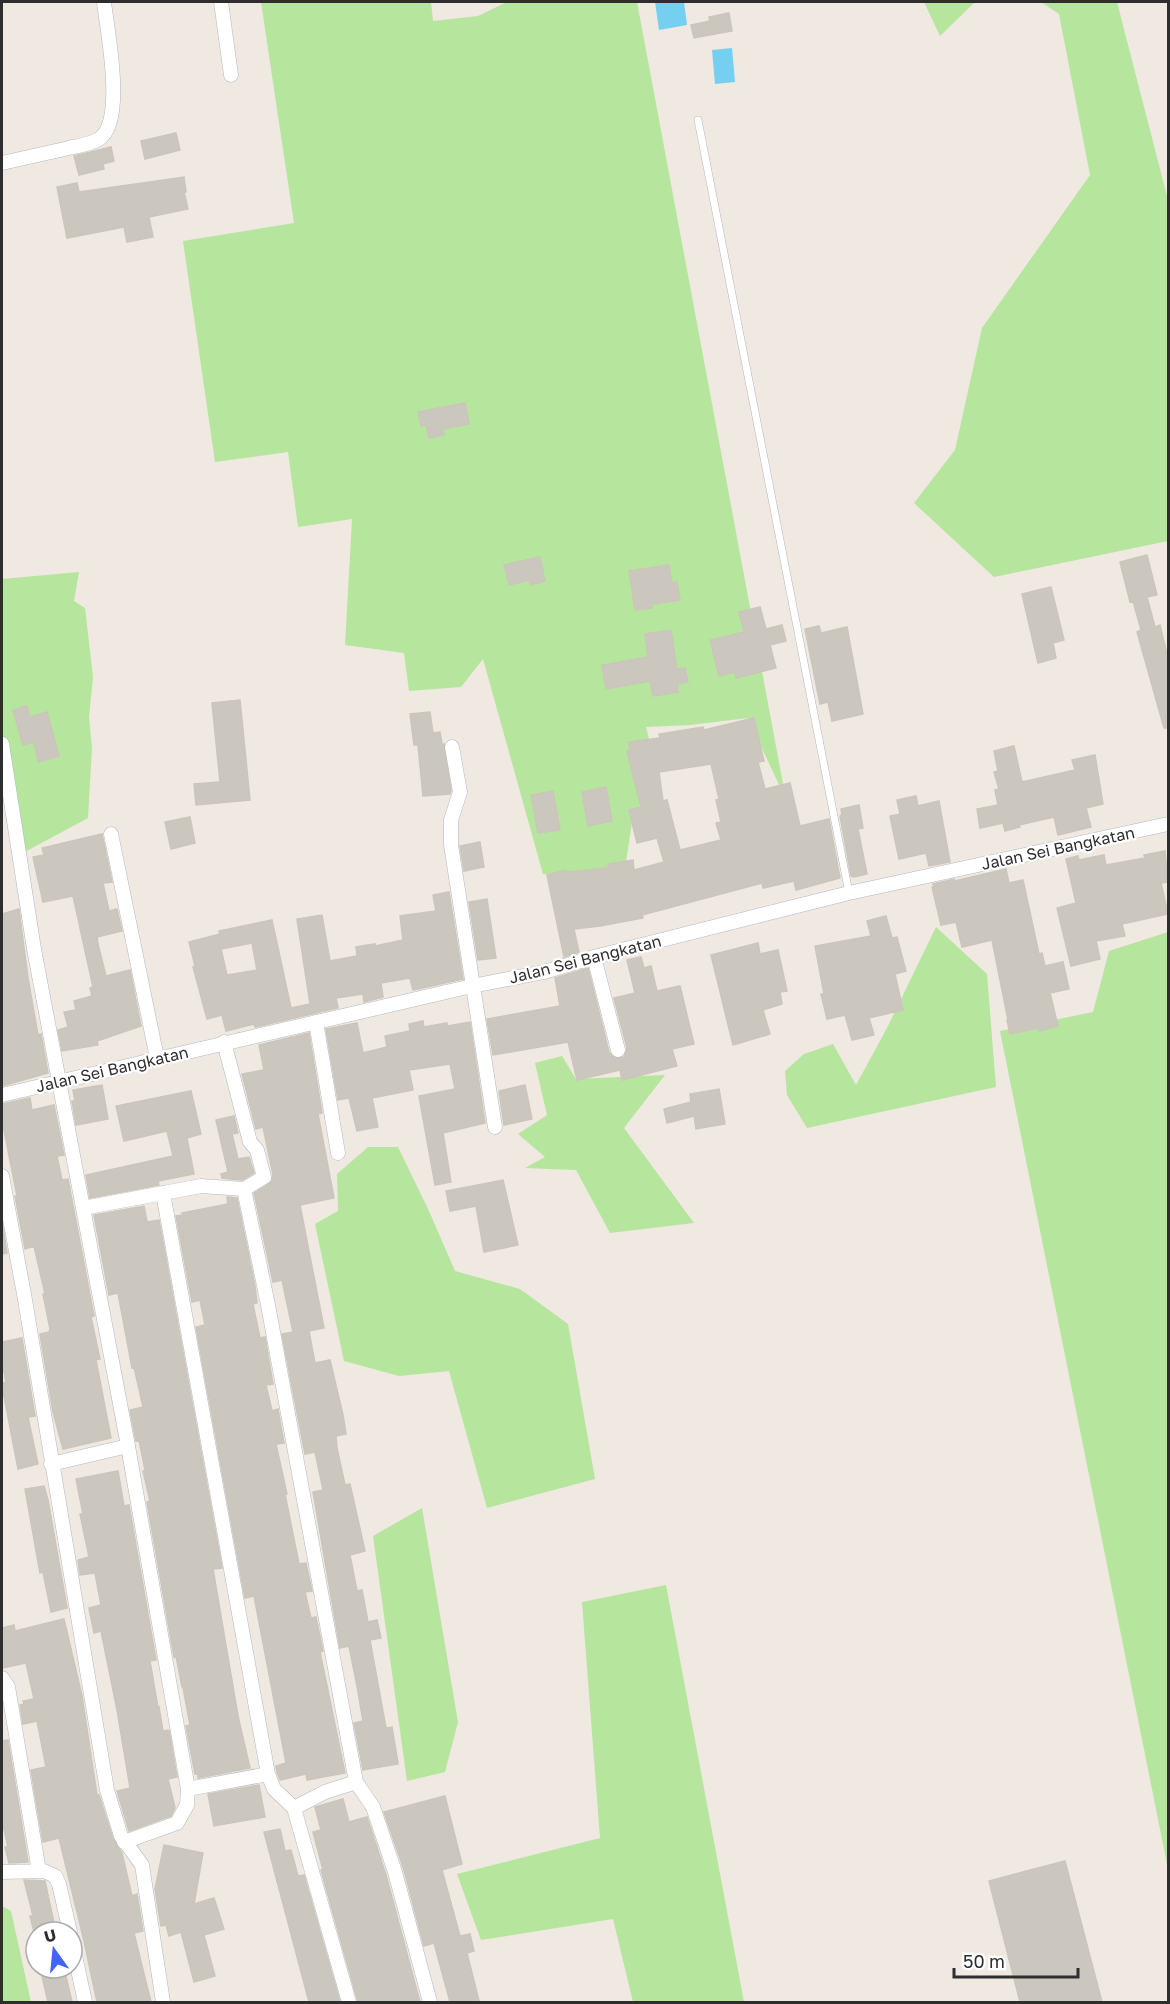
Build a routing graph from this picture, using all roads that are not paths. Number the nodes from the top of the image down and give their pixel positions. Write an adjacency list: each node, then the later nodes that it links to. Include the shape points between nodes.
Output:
1 (104, 2): 5 (street, via 113,83 110,127 100,138 83,144)
2 (221, 2): 3 (street)
3 (231, 75)
4 (699, 120): 10 (lane)
5 (2, 163)
6 (2, 744): 17 (street)
7 (453, 747): 12 (street, via 460,792 451,820 451,845)
8 (1168, 824): 10 (street, Jalan Sei Bangkatan)
9 (111, 834): 16 (street)
10 (849, 893): 11 (street, Jalan Sei Bangkatan)
11 (594, 957): 12 (street, Jalan Sei Bangkatan, via 544,972); 15 (street)
12 (472, 986): 13 (street, Jalan Sei Bangkatan); 19 (street)
13 (316, 1022): 14 (street, Jalan Sei Bangkatan); 20 (street)
14 (225, 1042): 16 (street, Jalan Sei Bangkatan); 22 (street, via 250,1142 257,1150 264,1177)
15 (618, 1050)
16 (157, 1058): 17 (street, Jalan Sei Bangkatan)
17 (59, 1082): 18 (street, Jalan Sei Bangkatan); 24 (street)
18 (2, 1095)
19 (495, 1127)
20 (338, 1154)
21 (2, 1176): 26 (street)
22 (244, 1189): 23 (street, via 201,1186); 29 (street)
23 (163, 1193): 24 (street); 28 (street)
24 (83, 1209): 25 (street)
25 (128, 1446): 26 (street); 30 (street)
26 (51, 1464): 32 (street, via 106,1790)
27 (2, 1678): 33 (street, via 8,1687)
28 (268, 1774): 30 (street); 31 (street, via 274,1789)
29 (356, 1782): 31 (street); 40 (street, via 373,1807 395,1872)
30 (188, 1789): 32 (street, via 187,1805 177,1823)
31 (294, 1808): 39 (street)
32 (124, 1842): 38 (street, via 142,1865)
33 (39, 1871): 34 (street); 35 (street, via 52,1873 58,1879)
34 (2, 1872)
35 (67, 1920)
36 (80, 1980): 37 (street)
37 (85, 2002)
38 (163, 2002)
39 (349, 2002)
40 (430, 2002)

